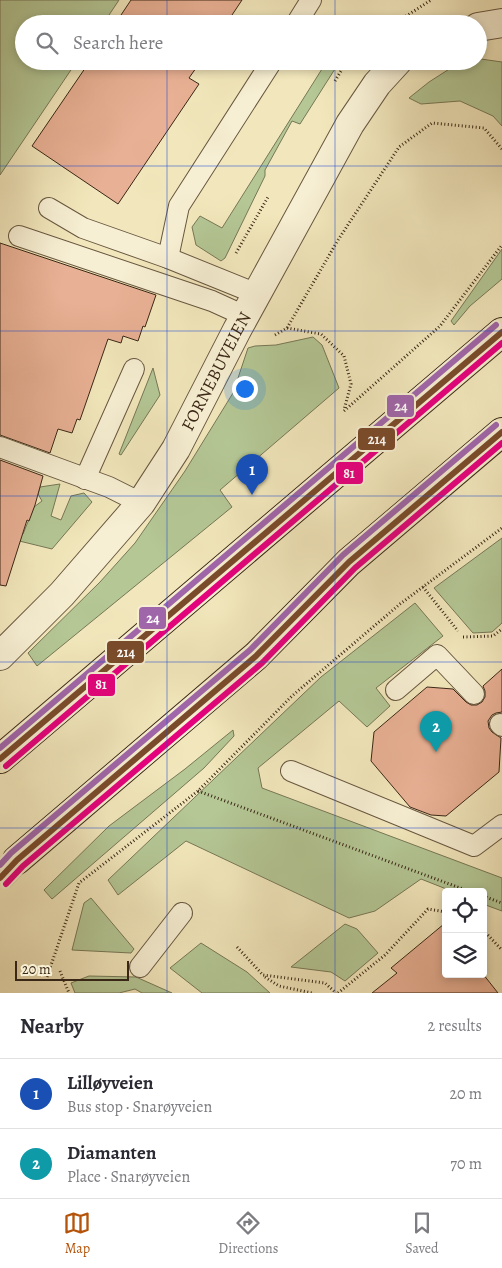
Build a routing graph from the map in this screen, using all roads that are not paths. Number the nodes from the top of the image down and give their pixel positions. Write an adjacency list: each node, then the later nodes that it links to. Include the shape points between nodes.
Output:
1 (311, 0): 2 (lane)
2 (302, 15)
3 (502, 23): 4 (street)
4 (487, 26)
5 (266, 70): 9 (lane, via 180,206)
6 (390, 70): 10 (street, FORNEBUVEIEN, via 350,124)
7 (49, 208): 9 (lane, via 83,228)
8 (19, 236): 10 (lane)
9 (168, 258): 10 (lane)
10 (246, 313): 16 (street, FORNEBUVEIEN, via 176,449)
11 (502, 332): 20 (main road)
12 (134, 369): 15 (lane)
13 (502, 432): 23 (main road, via 349,562 256,656)
14 (0, 446): 15 (lane)
15 (85, 479): 16 (lane)
16 (141, 503): 17 (street, FORNEBUVEIEN, via 62,594)
17 (0, 656)
18 (396, 690): 19 (lane, via 437,656)
19 (474, 694)
20 (0, 759)
21 (291, 771): 22 (lane, via 474,846)
22 (502, 825)
23 (17, 860)
24 (182, 913): 25 (lane)
25 (140, 967)

